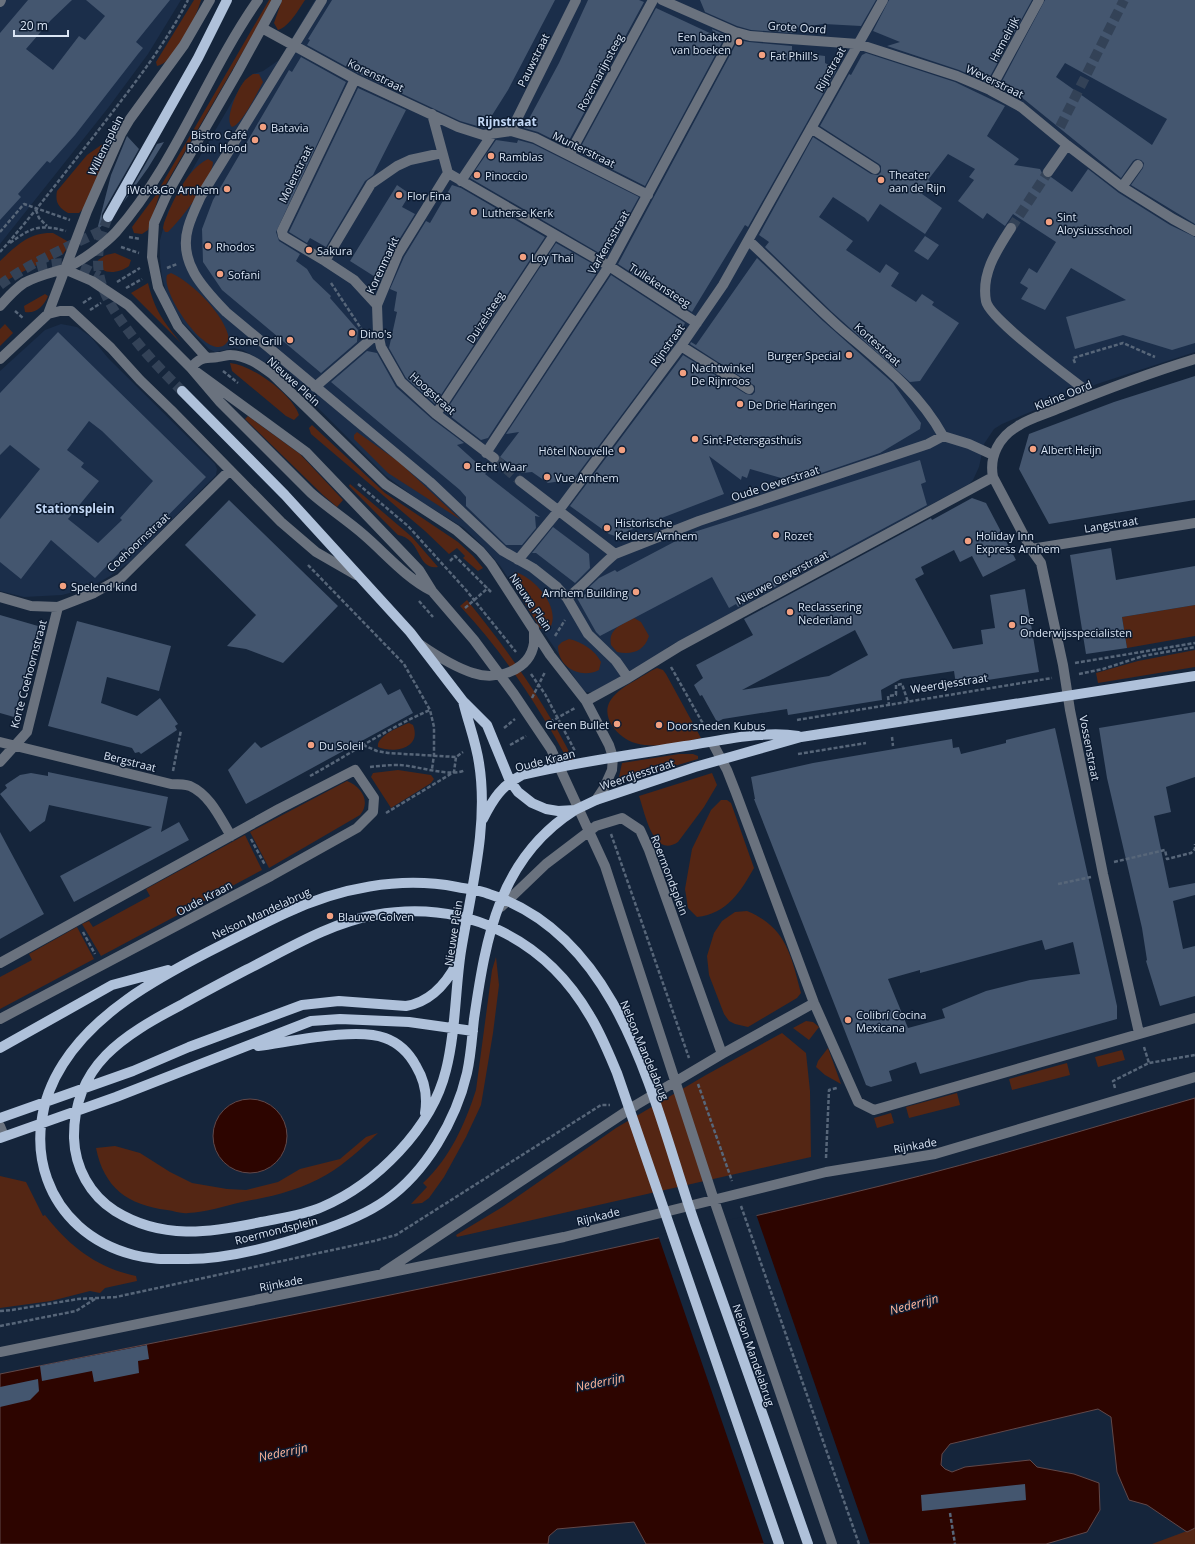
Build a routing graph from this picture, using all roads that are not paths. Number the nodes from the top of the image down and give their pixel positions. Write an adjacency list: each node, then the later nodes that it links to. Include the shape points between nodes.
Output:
1 (210, 0): 38 (street, Willemsplein, via 184,45 121,134)
2 (227, 0): 31 (main road, via 198,58)
3 (258, 0): 38 (street, via 156,176 137,204 115,234 88,255)
4 (277, 0): 11 (street)
5 (322, 0): 14 (street)
6 (576, 0): 19 (street, Pauwstraat)
7 (653, 0): 23 (street, Rozemarijnsteeg)
8 (662, 0): 12 (street, Grote Oord)
9 (883, 0): 13 (street, Rijnstraat)
10 (1039, 0): 16 (street, Hemelrijk)
11 (262, 28): 14 (street, Korenstraat); 45 (street, via 158,210 154,224 152,260 158,287 178,326)
12 (735, 32): 13 (street, Grote Oord, via 750,36); 30 (street, Varkensstraat)
13 (858, 44): 16 (street, Weverstraat, via 957,76); 18 (street, Rijnstraat)
14 (295, 45): 15 (street, Korenstraat); 49 (street, Nieuwe Plein, via 201,196 188,229 186,244 188,261 203,288 226,312)
15 (355, 79): 17 (street, Korenstraat); 36 (street, Molenstraat, via 282,231 284,236)
16 (990, 90): 21 (street, Weverstraat, via 1058,131)
17 (432, 114): 20 (street, Korenstraat, via 458,127); 22 (street)
18 (811, 128): 25 (street); 35 (street, Rijnstraat)
19 (511, 131): 20 (street, Munterstraat); 23 (street, Munterstraat, via 535,138)
20 (488, 134): 28 (street)
21 (1066, 145): 26 (street); 29 (street, Weverstraat)
22 (442, 153): 27 (street); 36 (street, via 410,160 371,184)
23 (569, 155): 30 (street, Munterstraat)
24 (1138, 165): 29 (street)
25 (875, 169)
26 (1048, 172)
27 (448, 173): 28 (street, Tullekensteeg); 40 (street, Korenmarkt, via 398,254)
28 (461, 181): 34 (street, Tullekensteeg)
29 (1122, 187): 33 (street, Weverstraat)
30 (648, 195): 37 (street, Varkensstraat)
31 (108, 217)
32 (1011, 228): 52 (street, via 987,272 986,303 1001,322)
33 (1195, 231)
34 (554, 235): 37 (street, Tullekensteeg); 53 (street, Duizelsteeg)
35 (749, 241): 42 (street, Rijnstraat); 54 (street, Kortestraat, via 879,360 916,398)
36 (325, 261): 40 (street, Korenmarkt, via 354,280)
37 (609, 266): 42 (street, Tullekensteeg); 56 (street, Varkensstraat)
38 (64, 269): 39 (street, via 25,283); 41 (street); 48 (street, via 92,281 128,305)
39 (2, 303)
40 (377, 305): 43 (street, Hoogstraat)
41 (48, 314): 46 (street); 57 (street, Nieuwe Plein, via 71,311 111,348)
42 (697, 323): 44 (street, Rijnstraat)
43 (378, 333): 49 (street); 53 (street, Hoogstraat, via 381,347 401,382)
44 (681, 346): 50 (street); 60 (street, Rijnstraat)
45 (206, 357): 48 (street, via 197,360); 70 (street, Nieuwe Plein, via 229,354 240,356 272,374 385,484 456,530 471,543 491,564)
46 (0, 359)
47 (1195, 360): 52 (street, Kleine Oord, via 1174,365)
48 (191, 368): 66 (street, via 220,402 324,504); 66 (street, via 306,452 419,570)
49 (315, 387): 64 (street, Nieuwe Plein, via 430,482 503,551)
50 (748, 390)
51 (182, 391): 65 (main road, Nieuwe Plein, via 285,495)
52 (1092, 395): 55 (street, Kleine Oord, via 1017,426 1003,439)
53 (436, 414): 56 (street, Hoogstraat)
54 (943, 436): 55 (street); 63 (street, Oude Oeverstraat, via 928,444 699,521)
55 (993, 455): 58 (street)
56 (490, 456)
57 (230, 470): 65 (street, Nieuwe Plein, via 281,522 316,552); 69 (street, Coehoornstraat, via 121,578 94,593)
58 (993, 477): 62 (street, Vossenstraat); 73 (street, Nieuwe Oeverstraat, via 687,642)
59 (520, 481): 60 (street)
60 (559, 510): 63 (street); 64 (street, Rijnstraat)
61 (1195, 523): 62 (street, Langstraat)
62 (1031, 549): 74 (street, Vossenstraat, via 1041,563 1063,665)
63 (615, 554): 68 (street, Oude Oeverstraat)
64 (518, 560): 68 (street, Nieuwe Plein, via 533,568)
65 (358, 576): 71 (main road, Nieuwe Plein)
66 (432, 592): 112 (street, Nelson Mandelabrug, via 474,640 551,749 605,866 713,1197)
67 (0, 597): 69 (street, Coehoornstraat, via 31,606)
68 (567, 598): 73 (street, Nieuwe Plein, via 588,634)
69 (58, 607): 80 (street, Korte Coehoornstraat, via 27,732)
70 (534, 628): 71 (street, via 534,644 524,663 514,671 497,676 484,676 460,669); 76 (street, Nieuwe Plein)
71 (421, 645): 75 (main road, Nieuwe Plein)
72 (1195, 676): 74 (main road, Weerdjesstraat)
73 (628, 678): 76 (street, Nieuwe Oeverstraat)
74 (1067, 696): 78 (main road, Weerdjesstraat); 98 (street, Vossenstraat, via 1102,870)
75 (463, 701): 84 (main road, Nieuwe Plein, via 487,725); 87 (main road, Nieuwe Plein, via 479,763)
76 (586, 702): 81 (street, Nieuwe Plein, via 605,735)
77 (713, 737): 78 (main road, Weerdjesstraat, via 783,734); 81 (main road, Weerdjesstraat); 82 (street)
78 (802, 737): 82 (main road, Weerdjesstraat)
79 (0, 742): 80 (street, Bergstraat)
80 (15, 746): 83 (street, Korte Coehoornstraat); 88 (street, Bergstraat, via 171,784 189,786 202,794 213,807)
81 (613, 757): 84 (main road, Oude Kraan, via 538,772); 85 (street, Nieuwe Plein, via 609,780)
82 (722, 760): 85 (main road, Weerdjesstraat); 93 (street)
83 (0, 762)
84 (510, 781): 86 (main road, Nieuwe Plein, via 518,792 532,803 558,811); 87 (main road, Oude Kraan, via 493,798)
85 (596, 800): 86 (main road, Nieuwe Plein)
86 (575, 810): 89 (main road, Roermondsplein, via 543,833 524,856)
87 (481, 823): 90 (main road, Nieuwe Plein)
88 (231, 836): 91 (street); 95 (street, Oude Kraan, via 355,770 374,798 373,812 357,828)
89 (495, 913): 97 (main road, Roermondsplein, via 486,945); 101 (street, Roermondsplein, via 546,864 596,826 622,818 640,830 649,850)
90 (460, 958): 96 (main road, Nieuwe Plein); 104 (main road, via 443,985 415,1004 406,1006 333,1001 302,1005 196,1044 133,1071)
91 (0, 963)
92 (181, 966): 99 (main road, via 112,986); 107 (main road, Nelson Mandelabrug, via 128,999 82,1037 71,1051 46,1096 40,1124); 111 (main road, Nelson Mandelabrug, via 309,903 360,888 388,884 421,882 490,894 523,909 563,938 583,957 599,979 618,1010 632,1043)
93 (814, 1003): 98 (street, via 858,1102 874,1110); 101 (street)
94 (1195, 1018): 98 (street)
95 (0, 1019)
96 (452, 1028): 97 (main road); 100 (main road, via 409,1022 328,1019 311,1021); 103 (main road, Roermondsplein, via 446,1070 438,1092)
97 (473, 1031): 107 (main road, Roermondsplein, via 466,1075 453,1114 424,1162 407,1182 389,1198 349,1221 290,1241 206,1259 159,1259 133,1255 90,1235 62,1210 53,1195)
98 (1139, 1033)
99 (0, 1048)
100 (240, 1049): 103 (main road, via 330,1036 384,1037 410,1056 422,1076 427,1102); 106 (main road, via 116,1097)
101 (722, 1054): 108 (street, via 636,1105)
102 (1195, 1077): 108 (street, Rijnkade, via 935,1154 826,1172 564,1237)
103 (424, 1117): 110 (main road, Roermondsplein, via 399,1152 378,1172 347,1194 319,1208 213,1231 166,1231 139,1224 115,1211 100,1200 84,1178 74,1152 74,1124 82,1090 111,1049 140,1027 298,943 331,928 374,915 426,911 485,923 509,934 552,966 590,1014 604,1043 617,1073)
104 (0, 1118)
105 (0, 1126): 106 (street)
106 (2, 1137)
107 (41, 1160)
108 (379, 1276): 109 (street, Rijnkade)
109 (0, 1352)
110 (779, 1544)
111 (808, 1544)
112 (832, 1544)

